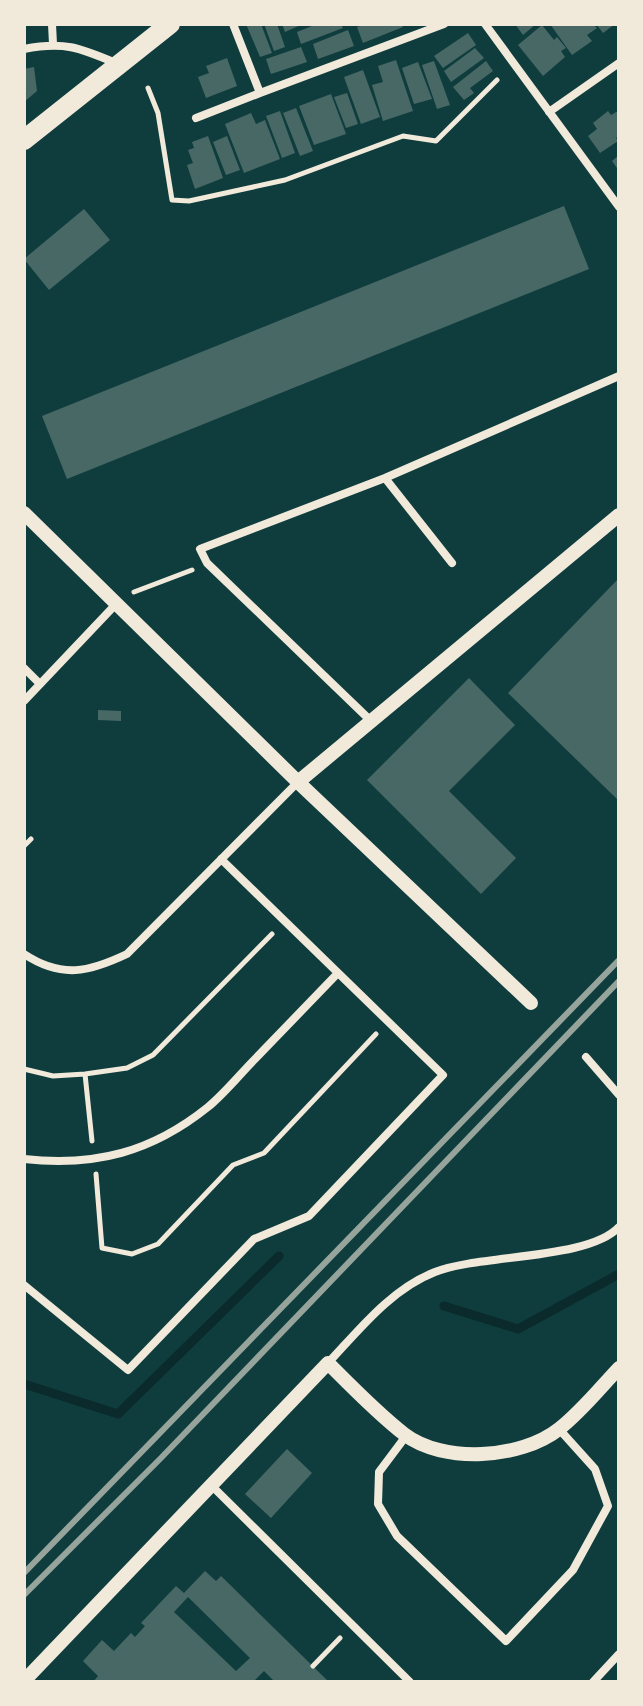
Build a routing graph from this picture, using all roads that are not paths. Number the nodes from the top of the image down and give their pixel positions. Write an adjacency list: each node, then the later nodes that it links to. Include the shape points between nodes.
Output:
1 (52, 24): 6 (street)
2 (170, 24): 9 (main road)
3 (233, 24): 10 (street)
4 (444, 24): 10 (street)
5 (485, 24): 11 (street)
6 (53, 44): 7 (street); 9 (street, via 83,49)
7 (24, 49)
8 (619, 63): 11 (street)
9 (119, 65): 13 (main road)
10 (260, 93): 12 (street)
11 (549, 112): 14 (street)
12 (196, 118)
13 (24, 140)
14 (618, 204)
15 (619, 376): 16 (street)
16 (385, 478): 19 (street); 24 (street, via 200,549 207,563)
17 (24, 513): 20 (street)
18 (619, 515): 24 (street)
19 (452, 563)
20 (118, 602): 22 (street); 25 (street)
21 (24, 668): 22 (street)
22 (40, 684): 23 (street)
23 (24, 701)
24 (371, 721): 25 (street)
25 (298, 782): 26 (street); 29 (street)
26 (221, 859): 27 (street, via 127,954 98,968 67,971); 28 (street)
27 (24, 954)
28 (337, 974): 32 (street, via 209,1106 175,1130 139,1149 94,1160); 34 (street, via 443,1075 309,1216 254,1239 128,1370)
29 (531, 1003)
30 (586, 1057): 31 (street)
31 (619, 1095)
32 (24, 1159)
33 (619, 1227): 35 (street, via 587,1244 434,1272 392,1298)
34 (24, 1285)
35 (328, 1363): 38 (street); 39 (street)
36 (619, 1368): 37 (street)
37 (559, 1429): 38 (street, via 502,1453 451,1453); 38 (street, via 595,1469 608,1506 573,1570 506,1641 397,1536 378,1504 379,1472)
38 (406, 1436)
39 (211, 1485): 41 (street); 42 (street)
40 (619, 1654): 43 (street)
41 (24, 1681)
42 (410, 1682)
43 (593, 1682)

